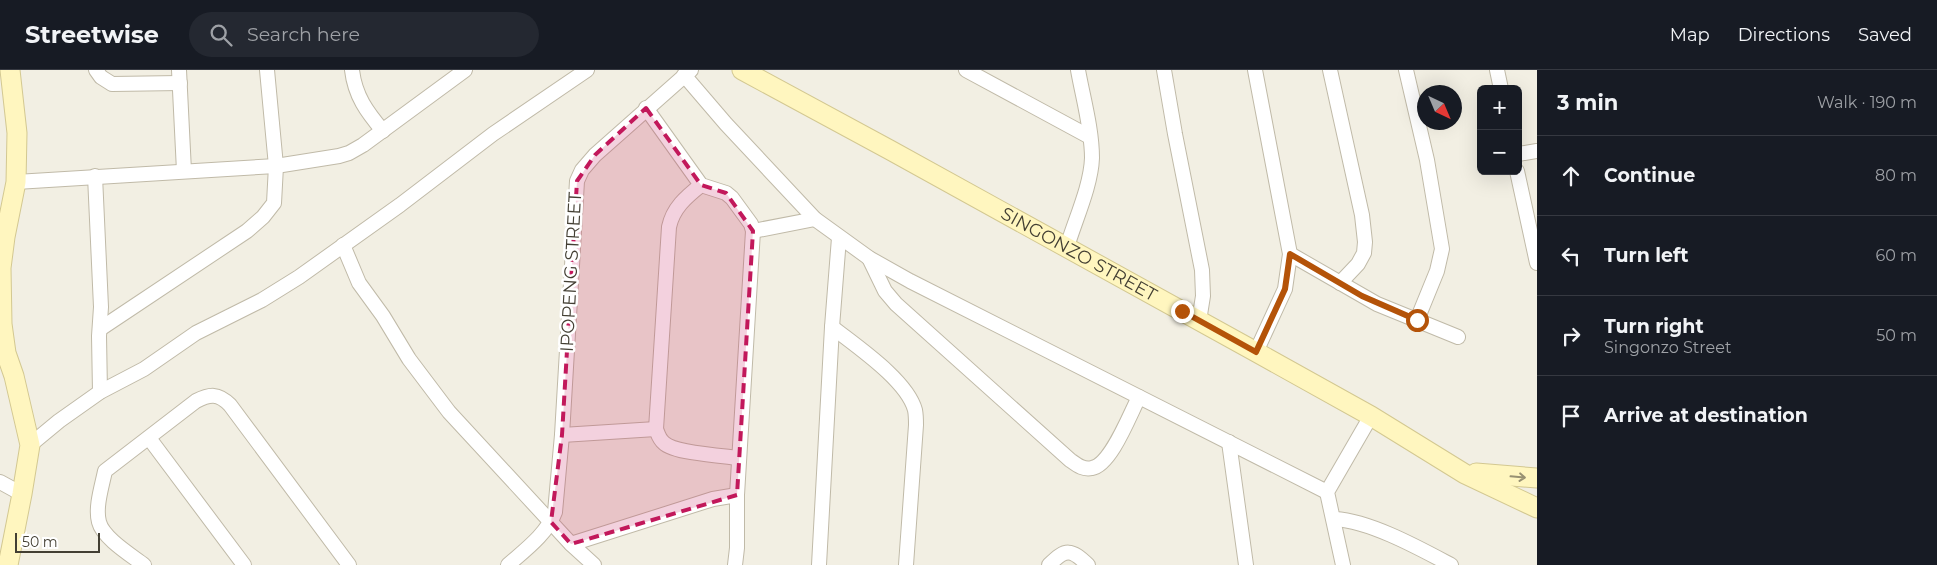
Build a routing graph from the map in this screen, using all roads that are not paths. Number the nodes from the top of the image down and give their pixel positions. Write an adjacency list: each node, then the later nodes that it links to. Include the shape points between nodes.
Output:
1 (10, 70): 27 (street, via 17,133)
2 (96, 70): 16 (street, via 112,84)
3 (267, 70): 23 (street)
4 (352, 70): 19 (street, via 361,104)
5 (465, 70): 19 (street)
6 (587, 70): 32 (street, via 493,134)
7 (742, 70): 33 (street, SINGONZO STREET)
8 (966, 70): 20 (street)
9 (1078, 70): 20 (street)
10 (1164, 70): 39 (street, via 1202,270 1203,296)
11 (1255, 70): 34 (street)
12 (1330, 70): 37 (street, via 1366,242 1358,264)
13 (1406, 70): 38 (street, via 1427,160 1442,249 1437,272)
14 (1497, 70): 17 (street)
15 (688, 73): 18 (street, IPOPENG STREET); 29 (street, via 726,124)
16 (180, 76): 24 (street)
17 (1500, 85)
18 (646, 108): 28 (street); 48 (street, IPOPENG STREET, via 595,155 577,181)
19 (383, 131): 23 (street, via 349,153)
20 (1090, 137): 33 (street, via 1090,175)
21 (1537, 151): 22 (street)
22 (1522, 153)
23 (276, 166): 24 (street); 41 (street, via 274,203 263,218)
24 (184, 170): 26 (street)
25 (1518, 175): 36 (street)
26 (95, 176): 27 (street); 41 (street)
27 (8, 182): 51 (street, via 1,268 2,324 6,353)
28 (701, 185): 30 (street, via 732,198); 47 (street, via 677,206 671,216)
29 (816, 220): 30 (street); 31 (street)
30 (753, 231): 52 (street)
31 (839, 238): 35 (street); 40 (street)
32 (344, 245): 44 (street, via 272,294 196,333 144,369); 61 (street, via 358,283 409,359 449,412)
33 (1067, 247): 39 (street, SINGONZO STREET)
34 (1290, 254): 37 (street); 43 (street, via 1285,289)
35 (869, 258): 45 (street); 45 (street, via 885,291 896,304 1081,467 1093,468 1103,462)
36 (1537, 263)
37 (1340, 283): 38 (street, via 1377,304)
38 (1417, 320): 42 (street)
39 (1199, 321): 43 (street, SINGONZO STREET)
40 (832, 327): 70 (street); 71 (street, via 890,374 902,386 914,409 916,425)
41 (100, 328): 44 (street)
42 (1458, 337)
43 (1256, 352): 46 (street, SINGONZO STREET)
44 (100, 392): 51 (street)
45 (1139, 396): 50 (street)
46 (1371, 416): 53 (street, SINGONZO STREET); 56 (street)
47 (656, 429): 48 (street); 52 (street, via 666,445)
48 (562, 436): 61 (street, IPOPENG STREET, via 555,512)
49 (149, 438): 64 (street, via 105,471 98,506 99,522 104,532); 65 (street); 66 (street, via 196,401 207,396 221,397 236,411)
50 (1229, 442): 56 (street); 74 (street)
51 (30, 445): 57 (street)
52 (739, 458): 58 (street)
53 (1465, 474): 54 (street, one-way to 54); 59 (street, SINGONZO STREET)
54 (1537, 478)
55 (0, 482): 57 (street)
56 (1328, 492): 60 (street)
57 (22, 494): 63 (street)
58 (737, 495): 62 (street, via 713,499); 69 (street)
59 (1537, 508)
60 (1334, 519): 75 (street); 76 (street, via 1365,524)
61 (551, 522): 62 (street); 67 (street)
62 (572, 544): 68 (street)
63 (8, 565)
64 (144, 565)
65 (244, 565)
66 (349, 565)
67 (508, 565)
68 (594, 565)
69 (734, 565)
70 (819, 565)
71 (906, 565)
72 (1049, 565): 73 (street, via 1062,554 1071,552)
73 (1088, 565)
74 (1246, 565)
75 (1343, 565)
76 (1451, 565)

